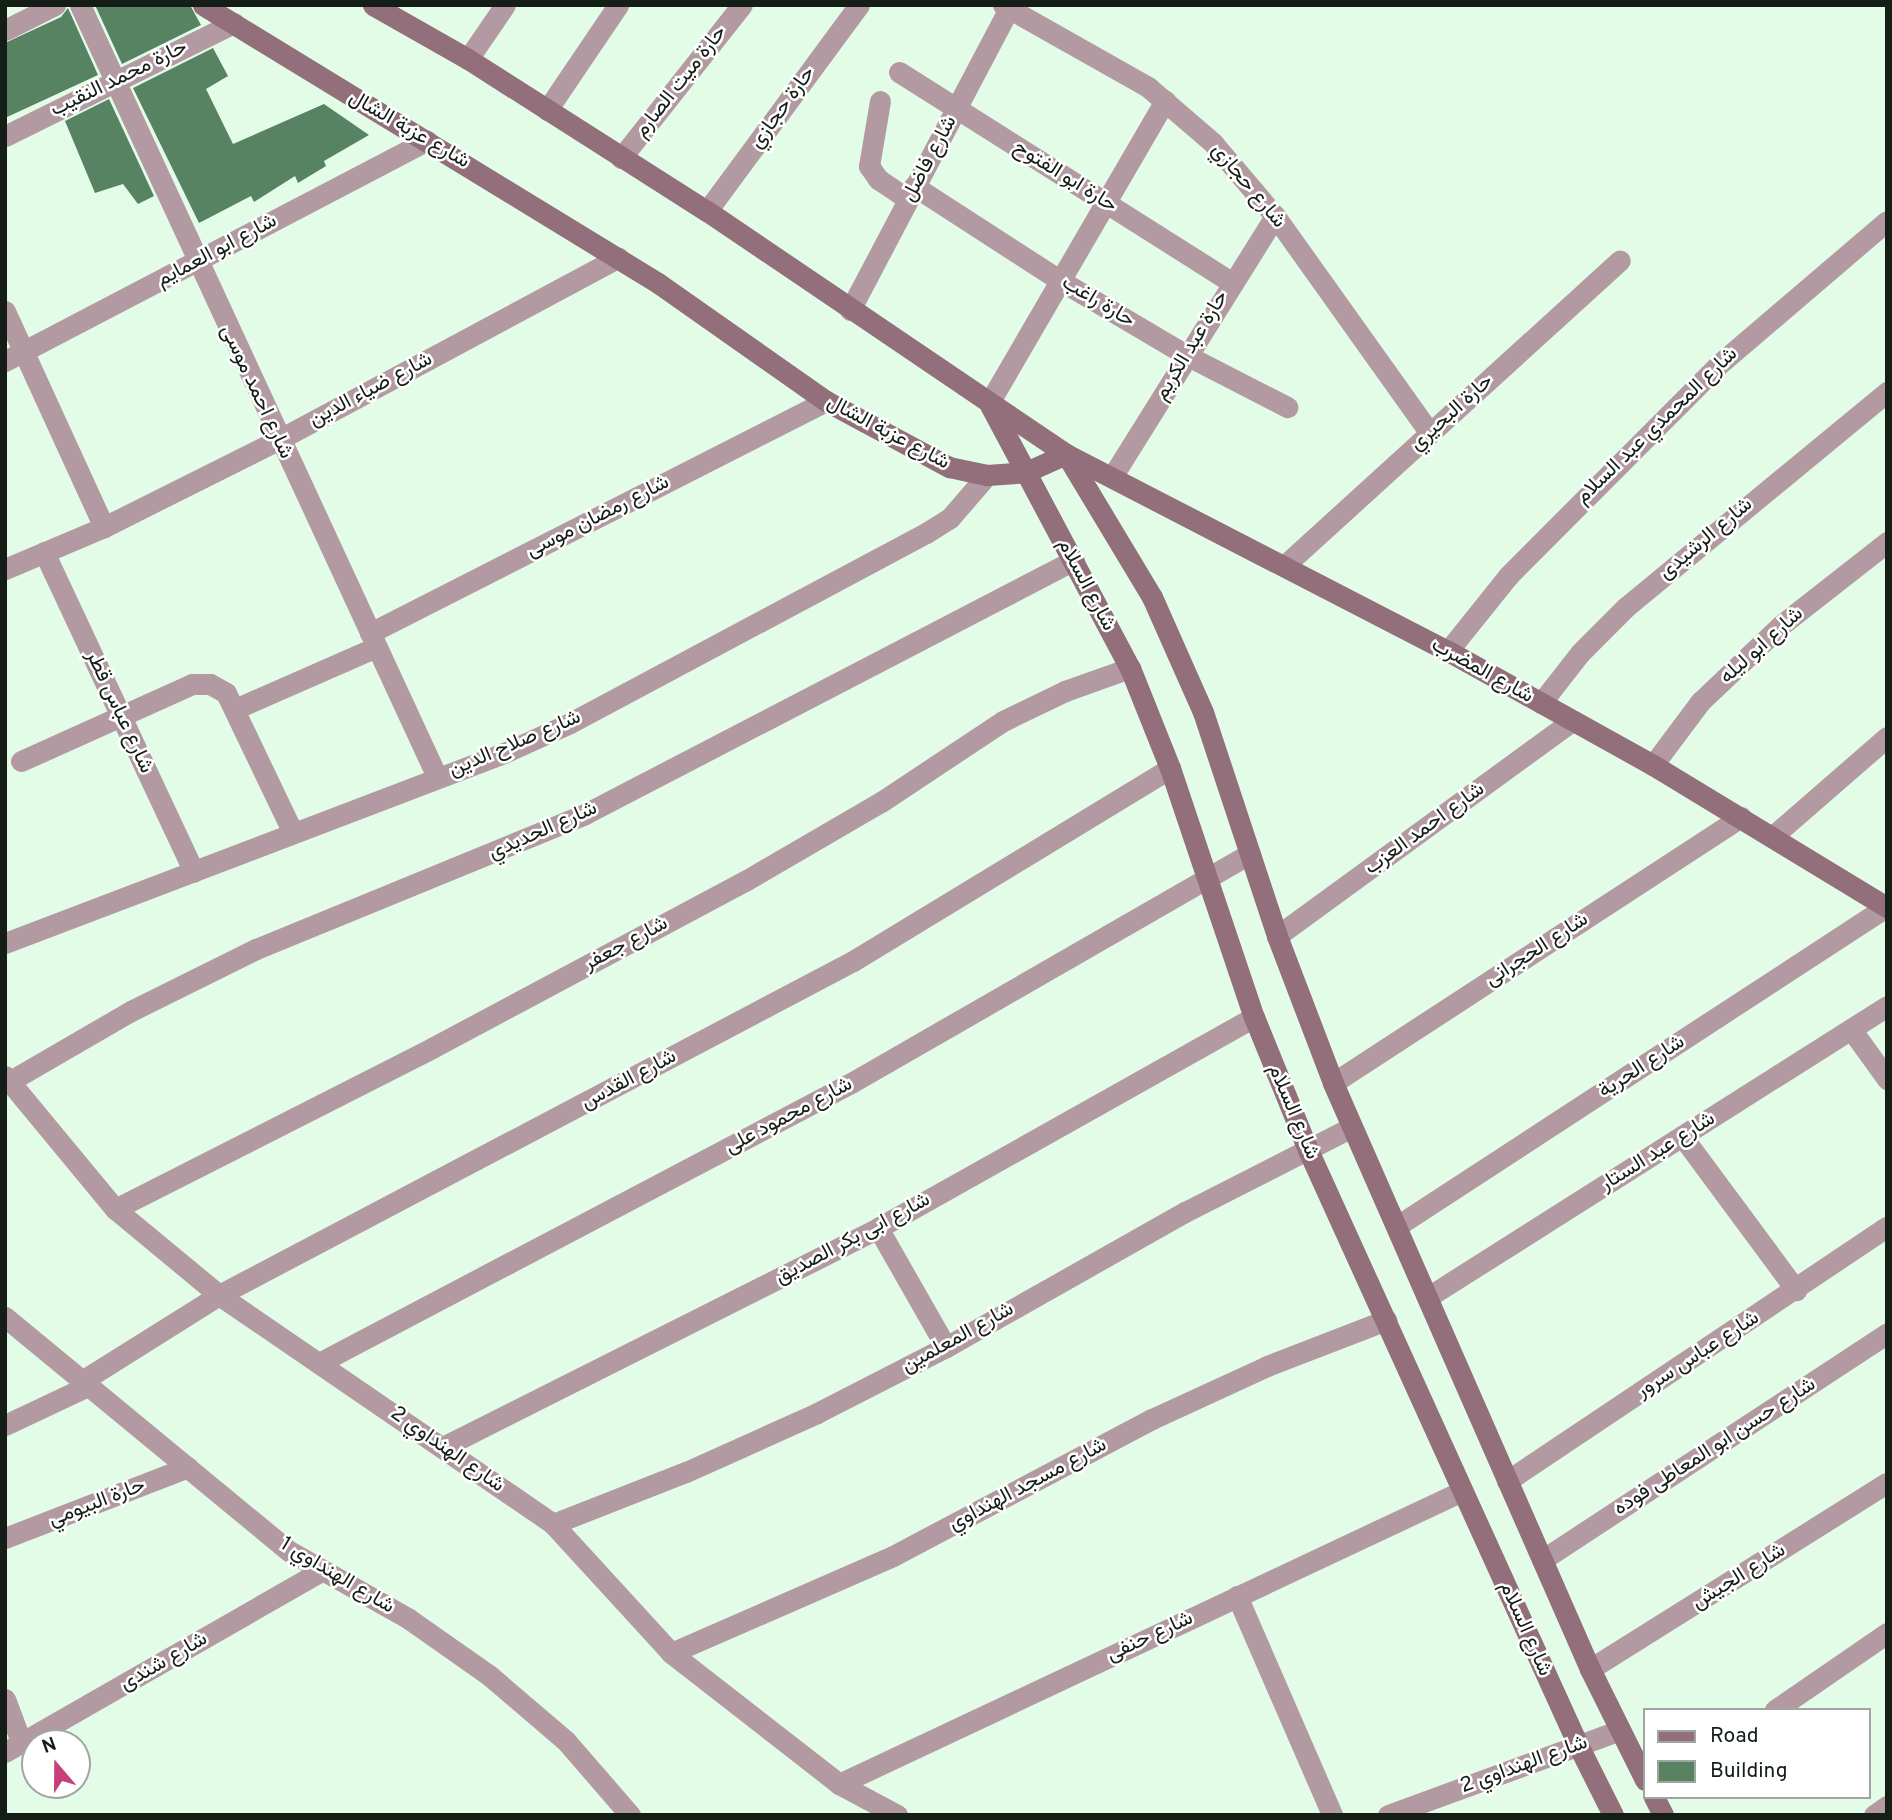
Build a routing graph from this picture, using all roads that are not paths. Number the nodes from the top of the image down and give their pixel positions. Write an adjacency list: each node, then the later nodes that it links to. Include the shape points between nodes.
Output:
1 (55, 5): 11 (street)
2 (80, 5): 14 (street, شارع احمد موسى)
3 (203, 5): 10 (street, شارع عزبة الشال)
4 (373, 5): 12 (street)
5 (505, 5): 12 (street)
6 (618, 5): 18 (street)
7 (742, 5): 21 (street, حارة ميت الصارم)
8 (859, 5): 24 (street, حارة حجازي)
9 (1006, 6): 15 (street, شارع حجازي); 17 (street, شارع فاضل)
10 (234, 23): 14 (street, حارة محمد النقيب); 20 (street, شارع عزبة الشال)
11 (5, 30)
12 (468, 59): 18 (street)
13 (899, 72): 17 (street, حارة ابو الفتوح)
14 (116, 80): 19 (street, حارة محمد النقيب); 29 (street, شارع احمد موسى)
15 (1165, 100): 23 (street); 25 (street, شارع حجازي, via 1213,143)
16 (880, 101): 22 (street, حارة راغب, via 869,166 878,179)
17 (956, 109): 22 (street, شارع فاضل); 23 (street, حارة ابو الفتوح)
18 (547, 110): 21 (street)
19 (5, 136)
20 (427, 140): 27 (street, شارع عزبة الشال); 29 (street, شارع ابو العمايم)
21 (621, 158): 24 (street)
22 (911, 193): 30 (street, حارة راغب); 32 (street, شارع فاضل)
23 (1106, 202): 30 (street); 31 (street, حارة ابو الفتوح)
24 (707, 211): 32 (street)
25 (1275, 216): 31 (street, حارة عبد الكريم); 40 (street, شارع حجازي)
26 (1887, 221): 53 (street, شارع المحمدي عبد السلام, via 1717,366 1508,576)
27 (618, 258): 37 (street, شارع عزبة الشال); 41 (street, شارع ضياء الدين)
28 (1620, 260): 40 (street, حارة البحيري)
29 (196, 262): 35 (street, شارع ابو العمايم); 41 (street, شارع احمد موسى)
30 (1060, 281): 34 (street, حارة راغب); 38 (street)
31 (1231, 282): 34 (street, حارة عبد الكريم)
32 (850, 310): 38 (street)
33 (5, 311): 35 (street)
34 (1186, 355): 39 (street, حارة راغب); 45 (street, حارة عبد الكريم)
35 (14, 357): 46 (street)
36 (1887, 392): 55 (street, شارع الرشيدى, via 1626,607 1580,653)
37 (825, 401): 44 (street, شارع عزبة الشال, via 949,467); 52 (street, شارع رمضان موسى)
38 (989, 403): 42 (street); 43 (street, شارع السلام)
39 (1287, 407)
40 (1430, 433): 50 (street, حارة البحيري)
41 (278, 440): 46 (street, شارع ضياء الدين); 52 (street, شارع احمد موسى)
42 (1066, 454): 43 (street, شارع عزبة الشال); 45 (street, شارع المضرب); 67 (street, شارع السلام, via 1152,597 1203,712)
43 (1026, 472): 44 (street, شارع عزبة الشال); 49 (street, شارع السلام)
44 (986, 475): 63 (street, شارع صلاح الدين, via 950,518 914,539 570,723)
45 (1112, 477): 50 (street, شارع المضرب)
46 (104, 527): 48 (street, شارع ضياء الدين)
47 (1887, 542): 61 (street, شارع ابو ليله, via 1780,626 1700,702)
48 (44, 552): 51 (street, شارع ضياء الدين); 57 (street, شارع عباس قطر)
49 (1074, 560): 54 (street, شارع السلام); 77 (street, شارع الحديدي, via 585,814 256,949)
50 (1284, 566): 53 (street, شارع المضرب)
51 (5, 569)
52 (373, 640): 56 (street, شارع رمضان موسى); 63 (street, شارع احمد موسى)
53 (1448, 651): 55 (street, شارع المضرب)
54 (1130, 668): 62 (street, شارع السلام); 82 (street, شارع جعفر, via 1065,691 1003,721 881,802 745,881 432,1048)
55 (1541, 703): 58 (street, شارع المضرب)
56 (235, 709): 57 (street, via 226,693 210,684 192,684); 65 (street)
57 (121, 716): 60 (street); 68 (street, شارع عباس قطر)
58 (1572, 721): 61 (street, شارع المضرب); 71 (street, شارع احمد العزب)
59 (1887, 737): 66 (street)
60 (21, 761)
61 (1653, 765): 64 (street, شارع المضرب)
62 (1170, 768): 69 (street, شارع السلام); 87 (street, شارع القدس, via 853,961)
63 (437, 777): 65 (street, شارع صلاح الدين)
64 (1741, 817): 66 (street, شارع المضرب); 78 (street, شارع الحجرانى)
65 (293, 833): 68 (street, شارع صلاح الدين)
66 (1773, 836): 70 (street, شارع المضرب)
67 (1250, 855): 69 (street, شارع محمود على); 71 (street, شارع السلام)
68 (194, 872): 72 (street, شارع صلاح الدين)
69 (1208, 880): 74 (street, شارع السلام); 93 (street, شارع محمود على, via 851,1083)
70 (1886, 907): 83 (street, شارع الحرية)
71 (1277, 936): 78 (street, شارع السلام)
72 (5, 943)
73 (1887, 1006): 75 (street, شارع عبد الستار)
74 (1254, 1017): 81 (street, شارع السلام); 85 (street, شارع ابى بكر الصديق)
75 (1851, 1029): 76 (street); 80 (street, شارع عبد الستار)
76 (1887, 1079)
77 (6, 1080): 82 (street, شارع الهنداوي 2)
78 (1333, 1083): 79 (street, شارع السلام)
79 (1352, 1127): 81 (street, شارع المعلمين); 83 (street, شارع السلام)
80 (1682, 1136): 86 (street); 88 (street, شارع عبد الستار)
81 (1308, 1150): 90 (street, شارع السلام); 92 (street, شارع المعلمين, via 1185,1212)
82 (115, 1209): 87 (street, شارع الهنداوي 2)
83 (1397, 1226): 88 (street, شارع السلام)
84 (1887, 1227): 86 (street, شارع عباس سرور)
85 (878, 1228): 92 (street); 96 (street, شارع ابى بكر الصديق)
86 (1796, 1290): 98 (street, شارع عباس سرور)
87 (219, 1295): 93 (street, شارع الهنداوي 2); 94 (street, شارع القدس)
88 (1428, 1297): 98 (street, شارع السلام)
89 (7, 1320): 94 (street, شارع الهنداوي 1)
90 (1386, 1320): 100 (street, شارع السلام); 107 (street, شارع مسجد الهنداوي, via 1267,1366 1163,1414 893,1556)
91 (1887, 1333): 103 (street, شارع حسن ابو المعاطى فوده)
92 (946, 1348): 101 (street, شارع المعلمين, via 685,1472)
93 (319, 1363): 96 (street, شارع الهنداوي 2)
94 (85, 1383): 95 (street, شارع القدس); 97 (street, شارع الهنداوي 1)
95 (5, 1425)
96 (445, 1446): 101 (street, شارع الهنداوي 2)
97 (188, 1467): 102 (street, حارة البيومي); 104 (street, شارع الهنداوي 1, via 289,1551)
98 (1507, 1480): 103 (street, شارع السلام)
99 (1887, 1483): 108 (street, شارع الجيش)
100 (1462, 1491): 105 (street, شارع حنفى); 112 (street, شارع السلام)
101 (553, 1524): 107 (street, شارع الهنداوي 2)
102 (5, 1538)
103 (1542, 1560): 108 (street, شارع السلام)
104 (321, 1570): 113 (street, شارع شندى); 118 (street, شارع الهنداوي 1, via 409,1619 490,1676 566,1741)
105 (1237, 1596): 115 (street, شارع حنفى); 120 (street)
106 (1887, 1633): 110 (street)
107 (671, 1653): 115 (street, شارع الهنداوي 2)
108 (1590, 1669): 111 (street, شارع السلام)
109 (5, 1699): 113 (street)
110 (1778, 1708)
111 (1620, 1730): 112 (street, شارع الهنداوي 2); 114 (street, شارع السلام)
112 (1578, 1745): 121 (street, شارع الهنداوي 2); 122 (street, شارع السلام)
113 (14, 1748)
114 (1644, 1778)
115 (839, 1784): 119 (street, شارع الهنداوي 2)
116 (1655, 1799): 123 (street)
117 (1887, 1807): 124 (street)
118 (630, 1815)
119 (897, 1815)
120 (1332, 1815)
121 (1388, 1815)
122 (1614, 1815)
123 (1663, 1815)
124 (1874, 1815)

